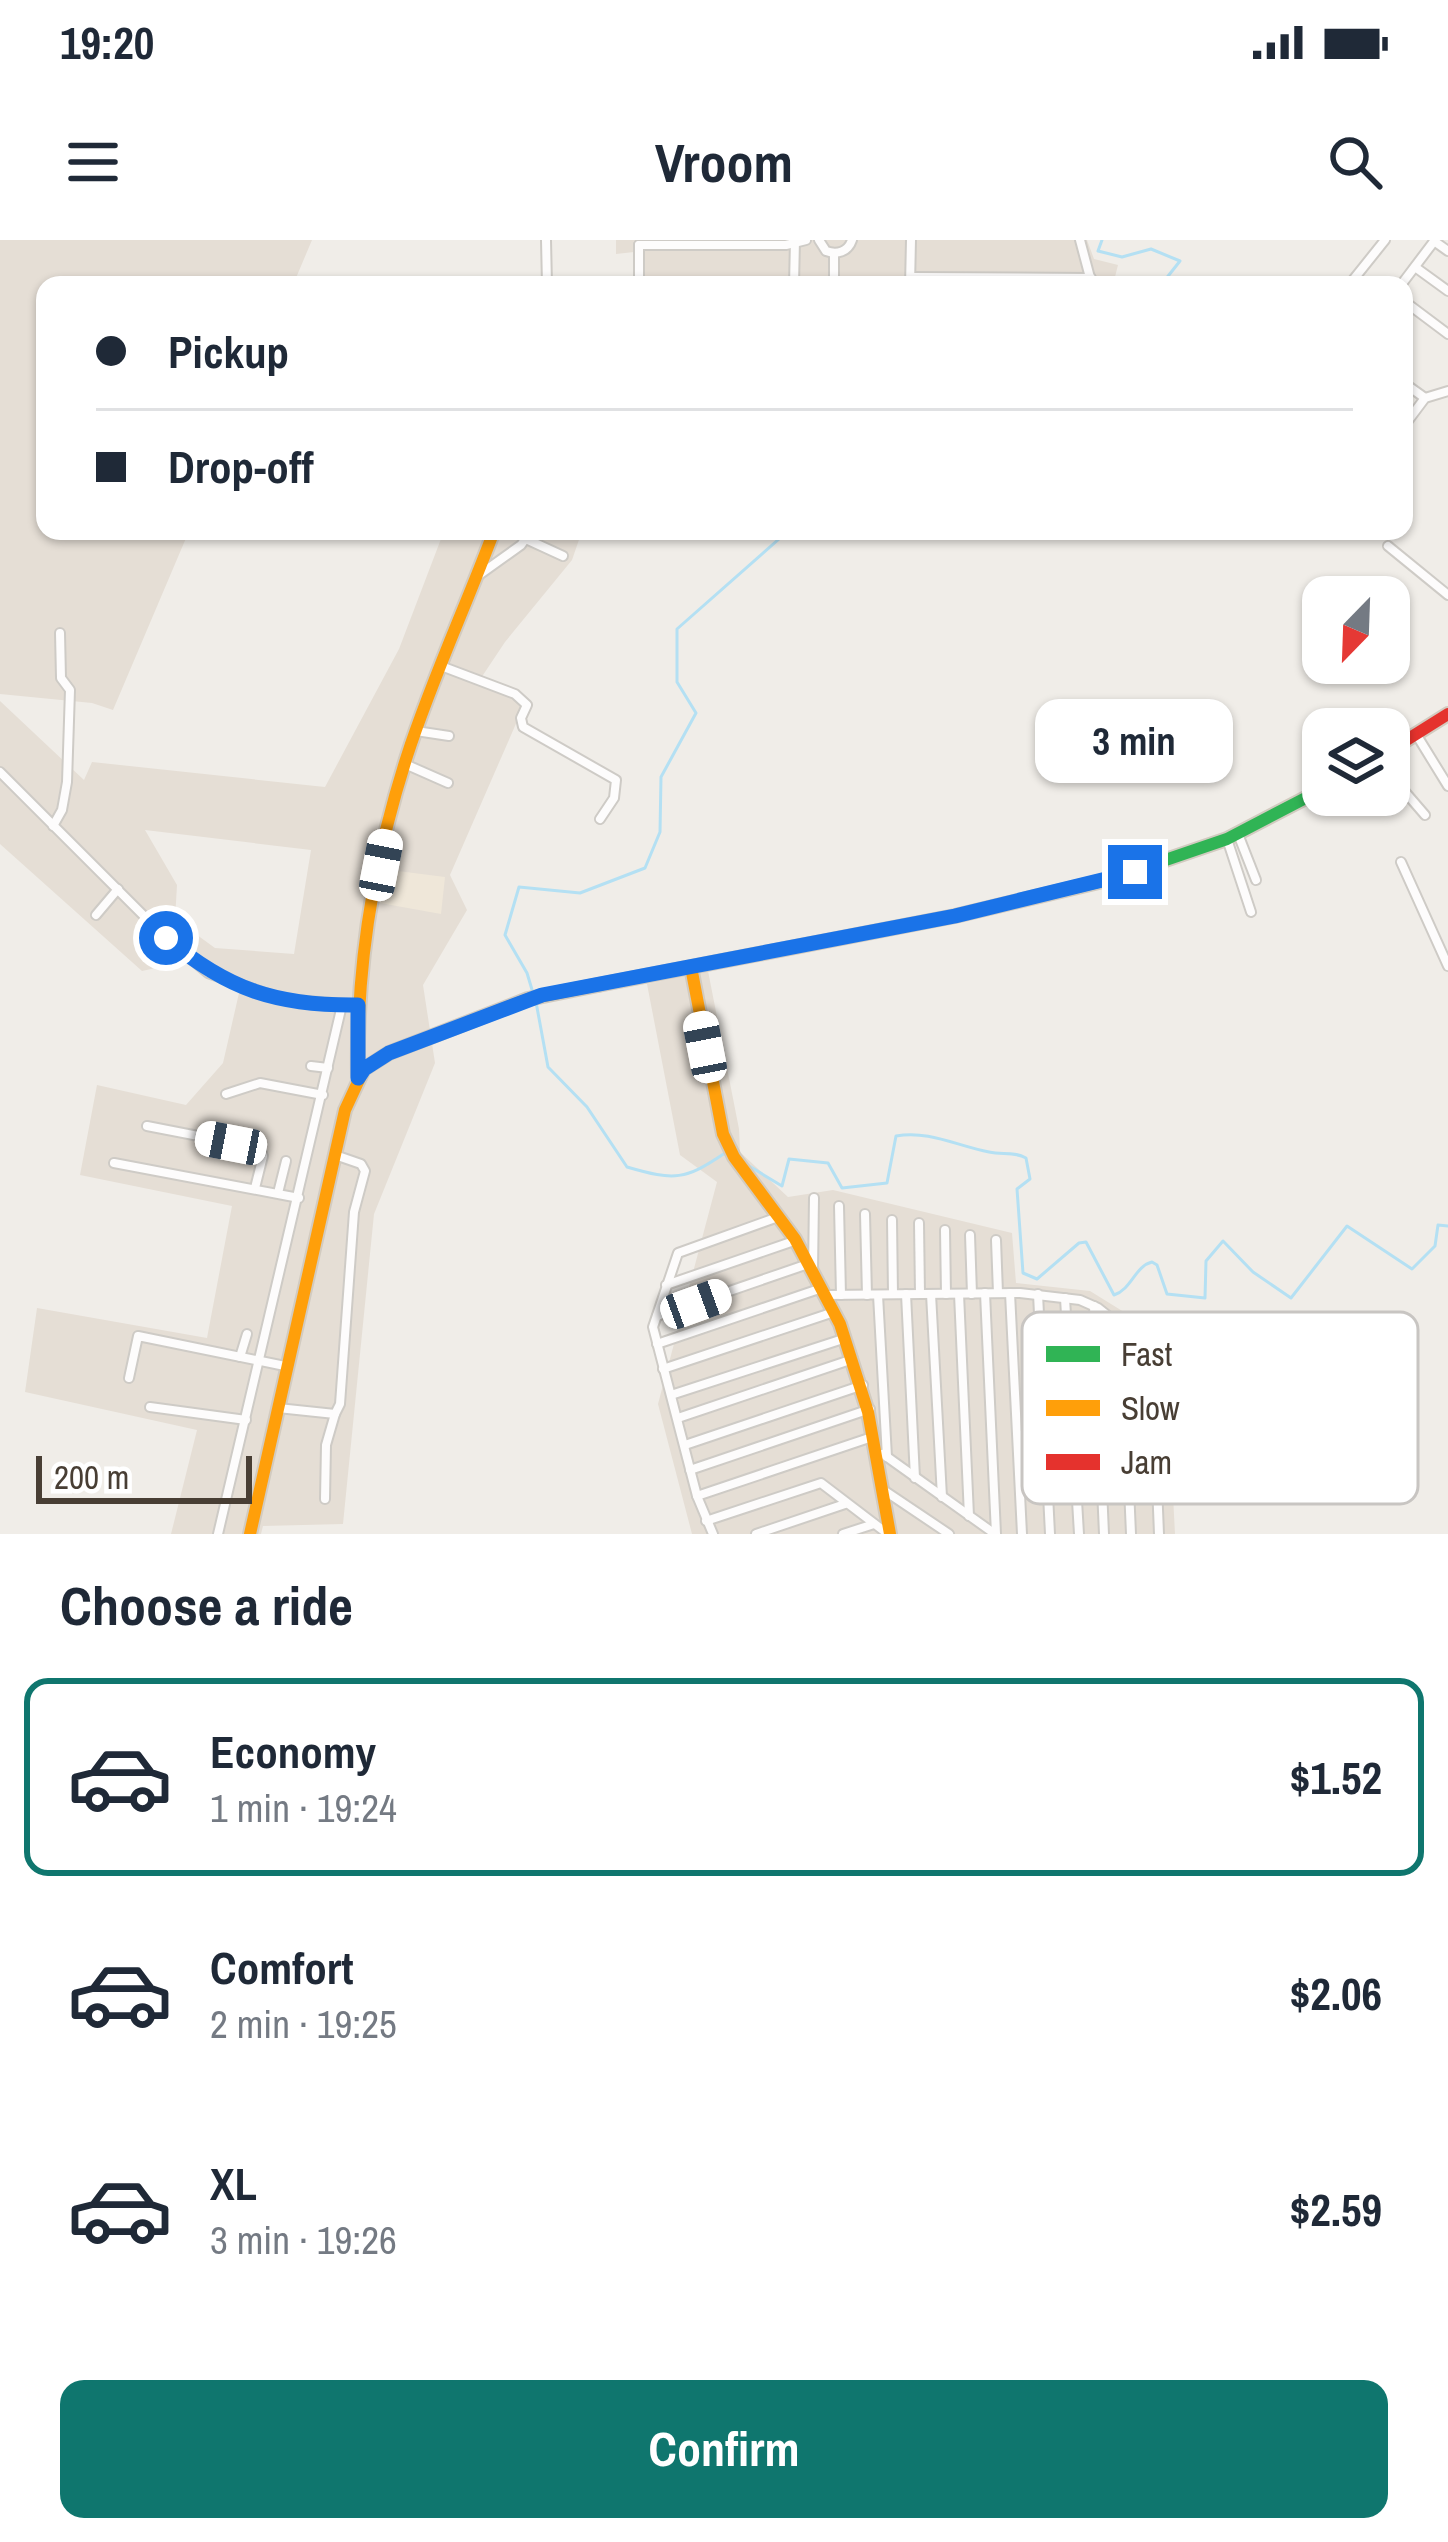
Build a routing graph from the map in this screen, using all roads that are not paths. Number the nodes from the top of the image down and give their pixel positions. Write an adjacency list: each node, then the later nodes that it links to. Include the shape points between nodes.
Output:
1 (547, 240): 13 (street)
2 (819, 240): 11 (street)
3 (852, 240): 11 (street)
4 (911, 240): 17 (street)
5 (1080, 240): 18 (street)
6 (1385, 240): 19 (street)
7 (1435, 240): 10 (street); 12 (street)
8 (798, 241): 9 (street); 15 (street)
9 (639, 242): 14 (street)
10 (1448, 251)
11 (834, 253): 16 (street)
12 (1415, 267): 20 (street); 21 (street)
13 (547, 276)
14 (639, 276)
15 (795, 276)
16 (834, 276)
17 (910, 276)
18 (1090, 276)
19 (1355, 276)
20 (1408, 276)
21 (1448, 291)
22 (1413, 308): 23 (street)
23 (1448, 334)
24 (1413, 389): 26 (street)
25 (1448, 391): 26 (street)
26 (1425, 398): 27 (street)
27 (1413, 413)
28 (491, 540): 33 (street)
29 (523, 540): 33 (street)
30 (537, 540): 32 (street)
31 (1388, 545): 34 (street)
32 (563, 556)
33 (478, 576): 36 (street)
34 (1448, 595)
35 (61, 633): 52 (street, via 68,759)
36 (441, 666): 38 (street); 43 (street, via 515,694 526,705 523,727)
37 (1448, 714): 39 (street)
38 (416, 731): 40 (street); 42 (street)
39 (1416, 734): 41 (street); 47 (street)
40 (449, 736)
41 (1410, 738)
42 (404, 764): 46 (street); 62 (street)
43 (603, 770): 45 (street); 51 (street, via 617,786)
44 (0, 772): 52 (street)
45 (598, 782)
46 (448, 783)
47 (1448, 786)
48 (1410, 798): 50 (street)
49 (1302, 800): 53 (street)
50 (1425, 815)
51 (600, 819)
52 (53, 826): 56 (street)
53 (1232, 837): 55 (street); 57 (street); 60 (street, via 1107,880)
54 (1401, 862): 59 (street)
55 (1256, 880)
56 (118, 890): 58 (street); 61 (street, via 208,973 282,999)
57 (1251, 912)
58 (96, 915)
59 (1448, 966)
60 (691, 967): 65 (street, via 535,997 389,1053); 78 (street, via 722,1134 731,1159)
61 (342, 1005): 62 (street); 64 (street)
62 (358, 1005): 65 (street)
63 (311, 1066): 64 (street)
64 (328, 1068): 67 (street)
65 (358, 1078): 69 (street)
66 (226, 1094): 67 (street, via 260,1082)
67 (322, 1095): 74 (street)
68 (148, 1126): 72 (street, via 260,1148)
69 (335, 1155): 115 (street); 123 (street, via 365,1171)
70 (286, 1162): 73 (street)
71 (114, 1163): 72 (street)
72 (255, 1189): 73 (street)
73 (278, 1193): 74 (street)
74 (299, 1198): 114 (street)
75 (814, 1198): 85 (street)
76 (838, 1206): 87 (street)
77 (865, 1214): 99 (street)
78 (778, 1217): 84 (street); 86 (street, via 682,1250)
79 (892, 1220): 91 (street)
80 (919, 1223): 93 (street)
81 (945, 1230): 95 (street)
82 (970, 1235): 97 (street)
83 (996, 1240): 89 (street)
84 (794, 1241): 85 (street); 86 (street)
85 (810, 1268): 87 (street); 108 (street)
86 (665, 1285): 108 (street)
87 (830, 1293): 99 (street); 103 (street); 111 (street)
88 (985, 1293): 89 (street); 97 (street); 151 (street)
89 (998, 1293): 90 (street)
90 (1010, 1293): 98 (street); 126 (street)
91 (893, 1294): 92 (street); 100 (street)
92 (906, 1294): 93 (street); 131 (street)
93 (920, 1294): 94 (street)
94 (931, 1294): 95 (street); 134 (street)
95 (946, 1294): 96 (street)
96 (959, 1294): 97 (street); 142 (street)
97 (972, 1294)
98 (1038, 1294): 101 (street); 104 (street)
99 (867, 1295): 100 (street)
100 (878, 1295): 129 (street)
101 (1065, 1298): 102 (street); 105 (street)
102 (1094, 1306): 106 (street); 107 (street)
103 (834, 1312): 110 (street); 116 (street)
104 (1039, 1312)
105 (1066, 1312)
106 (1094, 1312)
107 (1102, 1312)
108 (657, 1316): 111 (street)
109 (247, 1334): 112 (street)
110 (846, 1338): 113 (street); 119 (street)
111 (657, 1344): 116 (street)
112 (240, 1358): 114 (street); 117 (street, via 138,1336)
113 (854, 1359): 118 (street); 124 (street)
114 (260, 1362): 115 (street); 125 (street)
115 (285, 1366): 121 (street)
116 (664, 1369): 119 (street)
117 (129, 1378)
118 (863, 1384): 122 (street); 128 (street)
119 (670, 1395): 124 (street)
120 (150, 1406): 125 (street)
121 (277, 1408): 123 (street); 146 (street)
122 (870, 1409): 129 (street); 130 (street)
123 (335, 1414): 135 (street)
124 (678, 1418): 128 (street)
125 (246, 1420): 145 (street)
126 (1018, 1436): 127 (street); 152 (street)
127 (1022, 1436)
128 (685, 1445): 130 (street)
129 (880, 1448): 131 (street); 132 (street); 133 (street)
130 (690, 1470): 133 (street)
131 (915, 1478): 134 (street)
132 (885, 1491): 144 (street); 150 (street)
133 (698, 1496): 143 (street)
134 (942, 1497): 142 (street)
135 (325, 1499)
136 (846, 1504): 143 (street, via 820,1483); 144 (street); 148 (street)
137 (1048, 1504): 153 (street)
138 (1077, 1504): 154 (street)
139 (1103, 1504): 155 (street)
140 (1130, 1504): 156 (street)
141 (1159, 1504): 157 (street)
142 (969, 1516): 151 (street)
143 (706, 1521): 147 (street)
144 (889, 1529): 149 (street)
145 (218, 1534)
146 (250, 1534)
147 (712, 1534)
148 (756, 1534)
149 (843, 1534)
150 (949, 1534)
151 (995, 1534)
152 (1022, 1534)
153 (1050, 1534)
154 (1078, 1534)
155 (1104, 1534)
156 (1131, 1534)
157 (1160, 1534)

